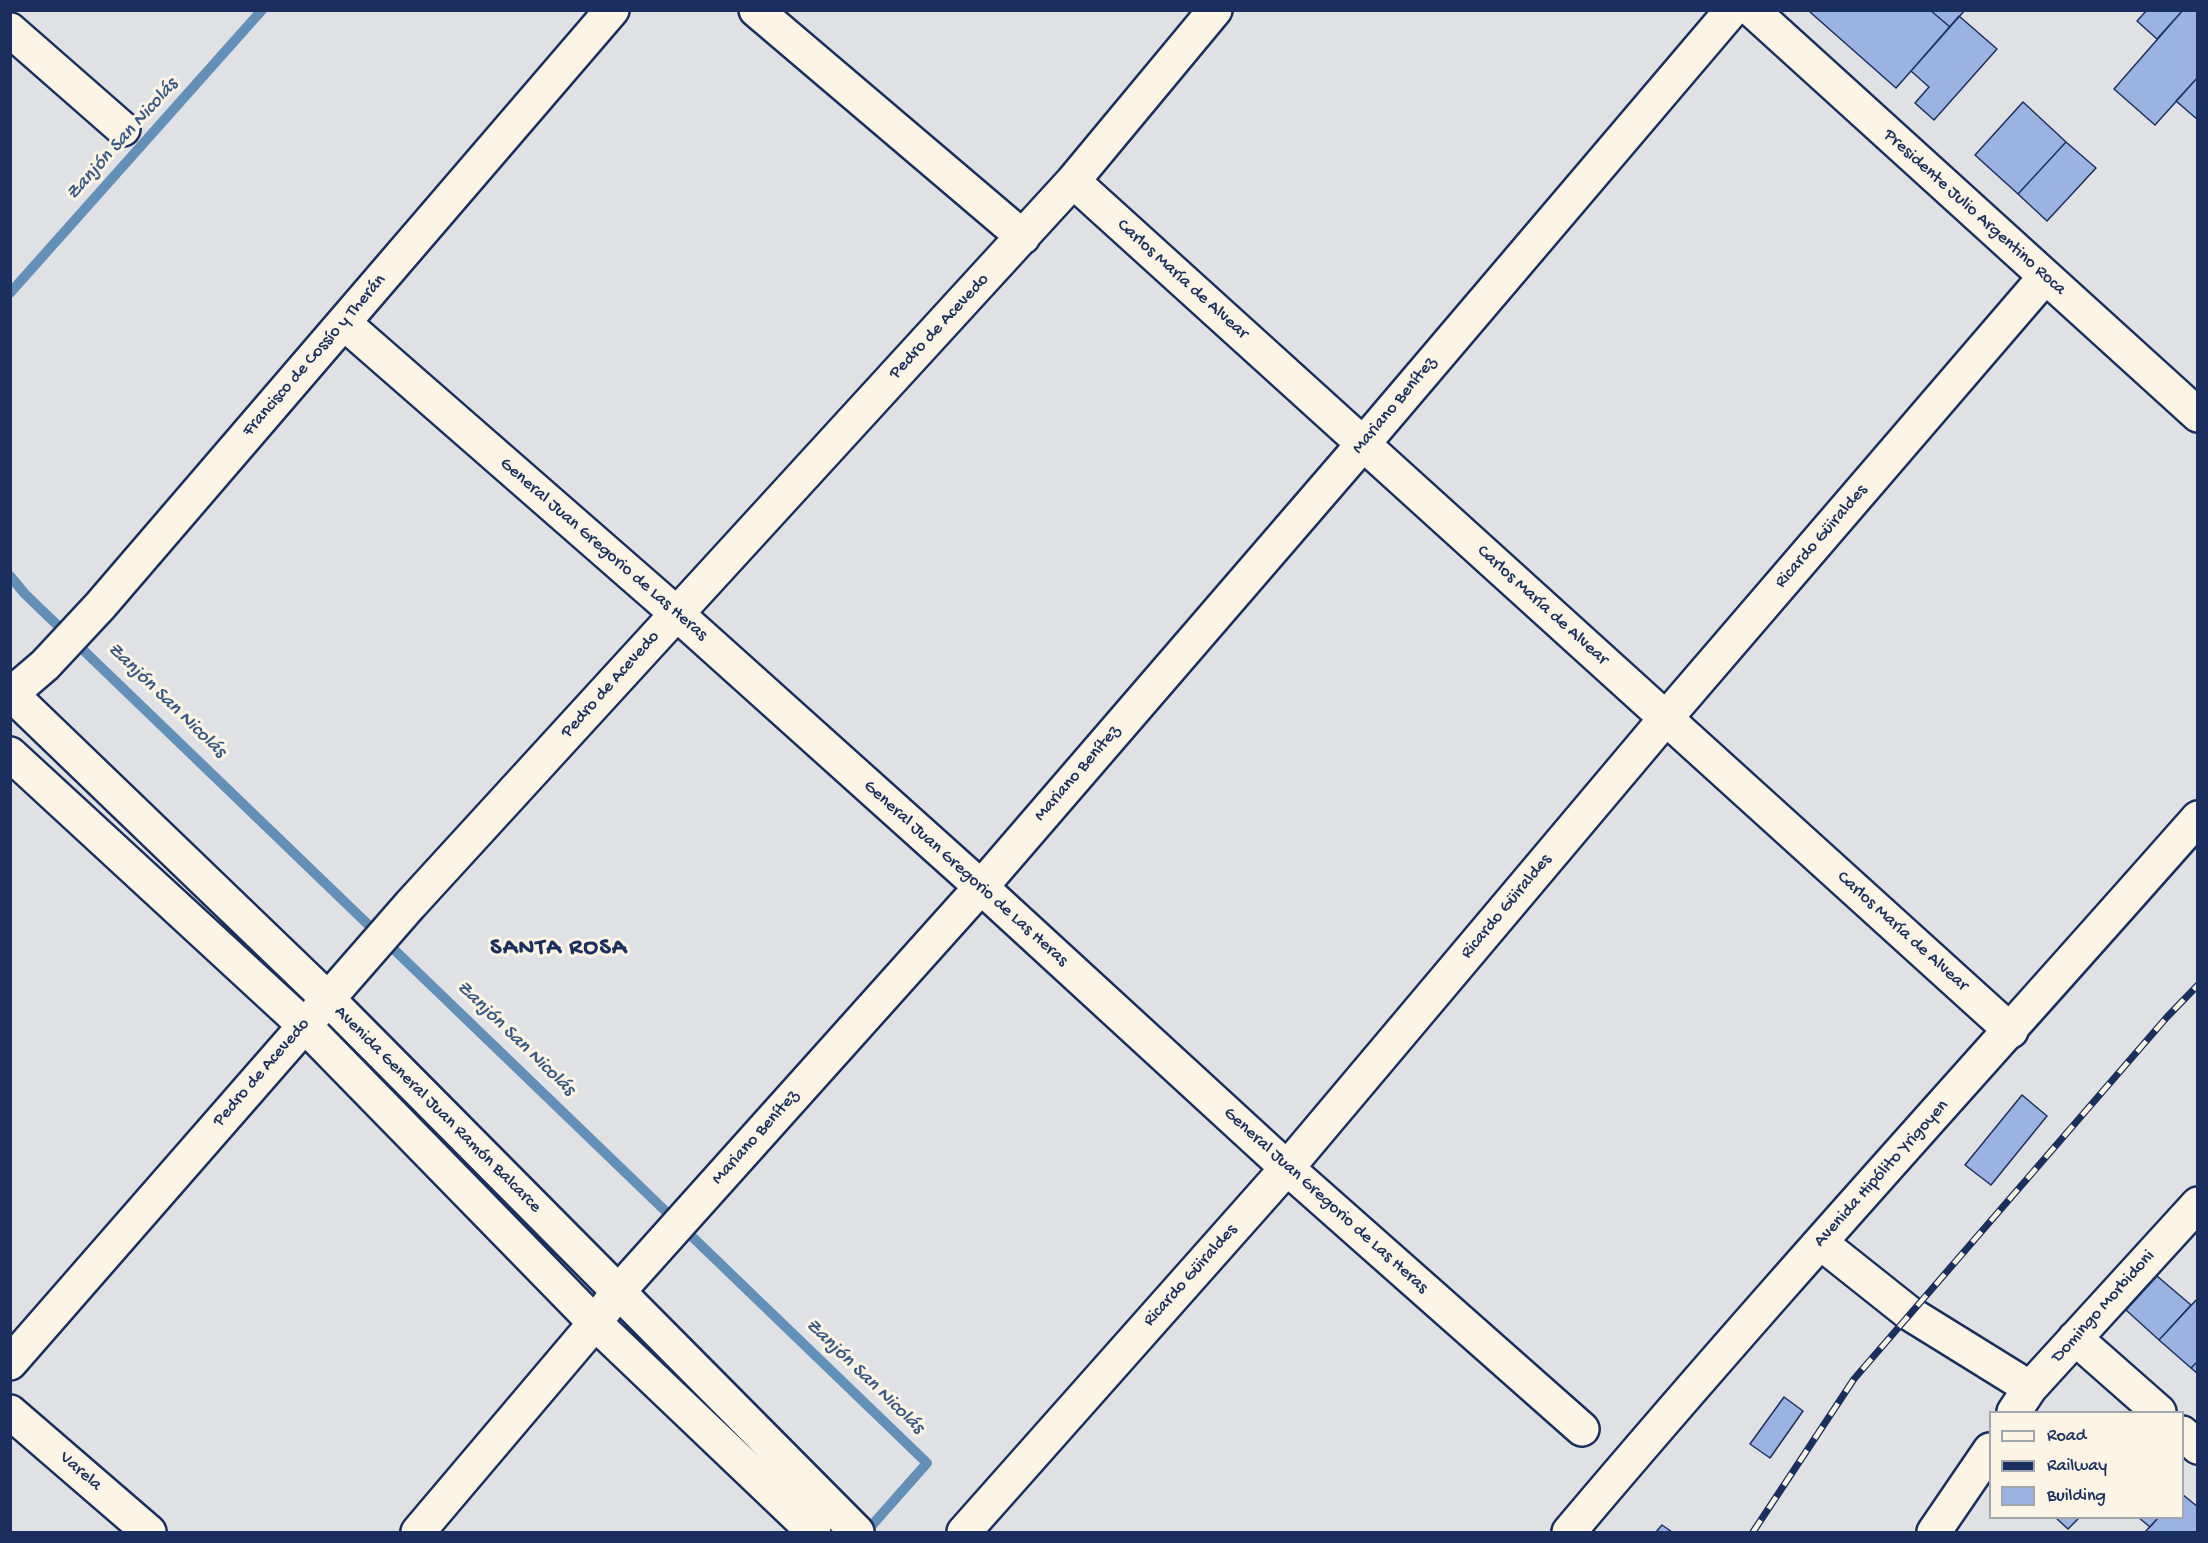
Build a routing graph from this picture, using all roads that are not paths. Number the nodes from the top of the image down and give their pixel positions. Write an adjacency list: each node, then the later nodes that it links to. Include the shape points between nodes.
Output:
1 (612, 10): 11 (street, Francisco de Cossío y Therán)
2 (756, 10): 9 (street)
3 (1215, 10): 8 (street, Pedro de Acevedo)
4 (1732, 10): 13 (street, Mariano Benítez)
5 (1752, 10): 10 (street, Presidente Julio Argentino Roca)
6 (10, 30): 7 (street)
7 (123, 129)
8 (1073, 181): 9 (street, Pedro de Acevedo); 13 (street, Carlos María de Alvear)
9 (1023, 237): 14 (street, Pedro de Acevedo)
10 (2045, 278): 12 (street, Presidente Julio Argentino Roca); 16 (street, Ricardo Güiraldes)
11 (344, 323): 14 (street, General Juan Gregorio de Las Heras); 15 (street, Francisco de Cossío y Therán, via 100,606 45,665)
12 (2198, 415)
13 (1363, 444): 16 (street, Carlos María de Alvear); 19 (street, Mariano Benítez)
14 (676, 613): 19 (street, General Juan Gregorio de Las Heras); 20 (street, Pedro de Acevedo)
15 (11, 694): 20 (street, Avenida General Juan Ramón Balcarce)
16 (1666, 718): 22 (street, Carlos María de Alvear); 23 (street, Ricardo Güiraldes)
17 (10, 754): 21 (street, Avenida General Juan Ramón Balcarce)
18 (2198, 818): 22 (street, Avenida Hipólito Yrigoyen)
19 (981, 887): 23 (street, General Juan Gregorio de Las Heras); 26 (street, Mariano Benítez)
20 (328, 999): 21 (street, Pedro de Acevedo); 26 (street, Avenida General Juan Ramón Balcarce)
21 (304, 1025): 27 (street, Avenida General Juan Ramón Balcarce); 29 (street, Pedro de Acevedo)
22 (2011, 1031): 25 (street, Avenida Hipólito Yrigoyen)
23 (1287, 1168): 33 (street, General Juan Gregorio de Las Heras); 41 (street, Ricardo Güiraldes)
24 (2198, 1204): 28 (street, Domingo Morbidoni)
25 (1821, 1243): 30 (street); 42 (street, Avenida Hipólito Yrigoyen)
26 (617, 1293): 27 (street, Mariano Benítez); 37 (street, Avenida General Juan Ramón Balcarce)
27 (595, 1323): 37 (street, Avenida General Juan Ramón Balcarce); 39 (street, Mariano Benítez)
28 (2074, 1338): 30 (street, Domingo Morbidoni); 31 (street)
29 (10, 1363)
30 (2022, 1400)
31 (2157, 1411)
32 (10, 1412): 38 (street, Varela)
33 (1582, 1429)
34 (2184, 1435): 35 (street)
35 (2198, 1447)
36 (1989, 1451): 43 (street)
37 (816, 1520): 40 (street, Avenida General Juan Ramón Balcarce)
38 (149, 1533)
39 (418, 1533)
40 (857, 1533)
41 (964, 1533)
42 (1569, 1533)
43 (1934, 1533)

